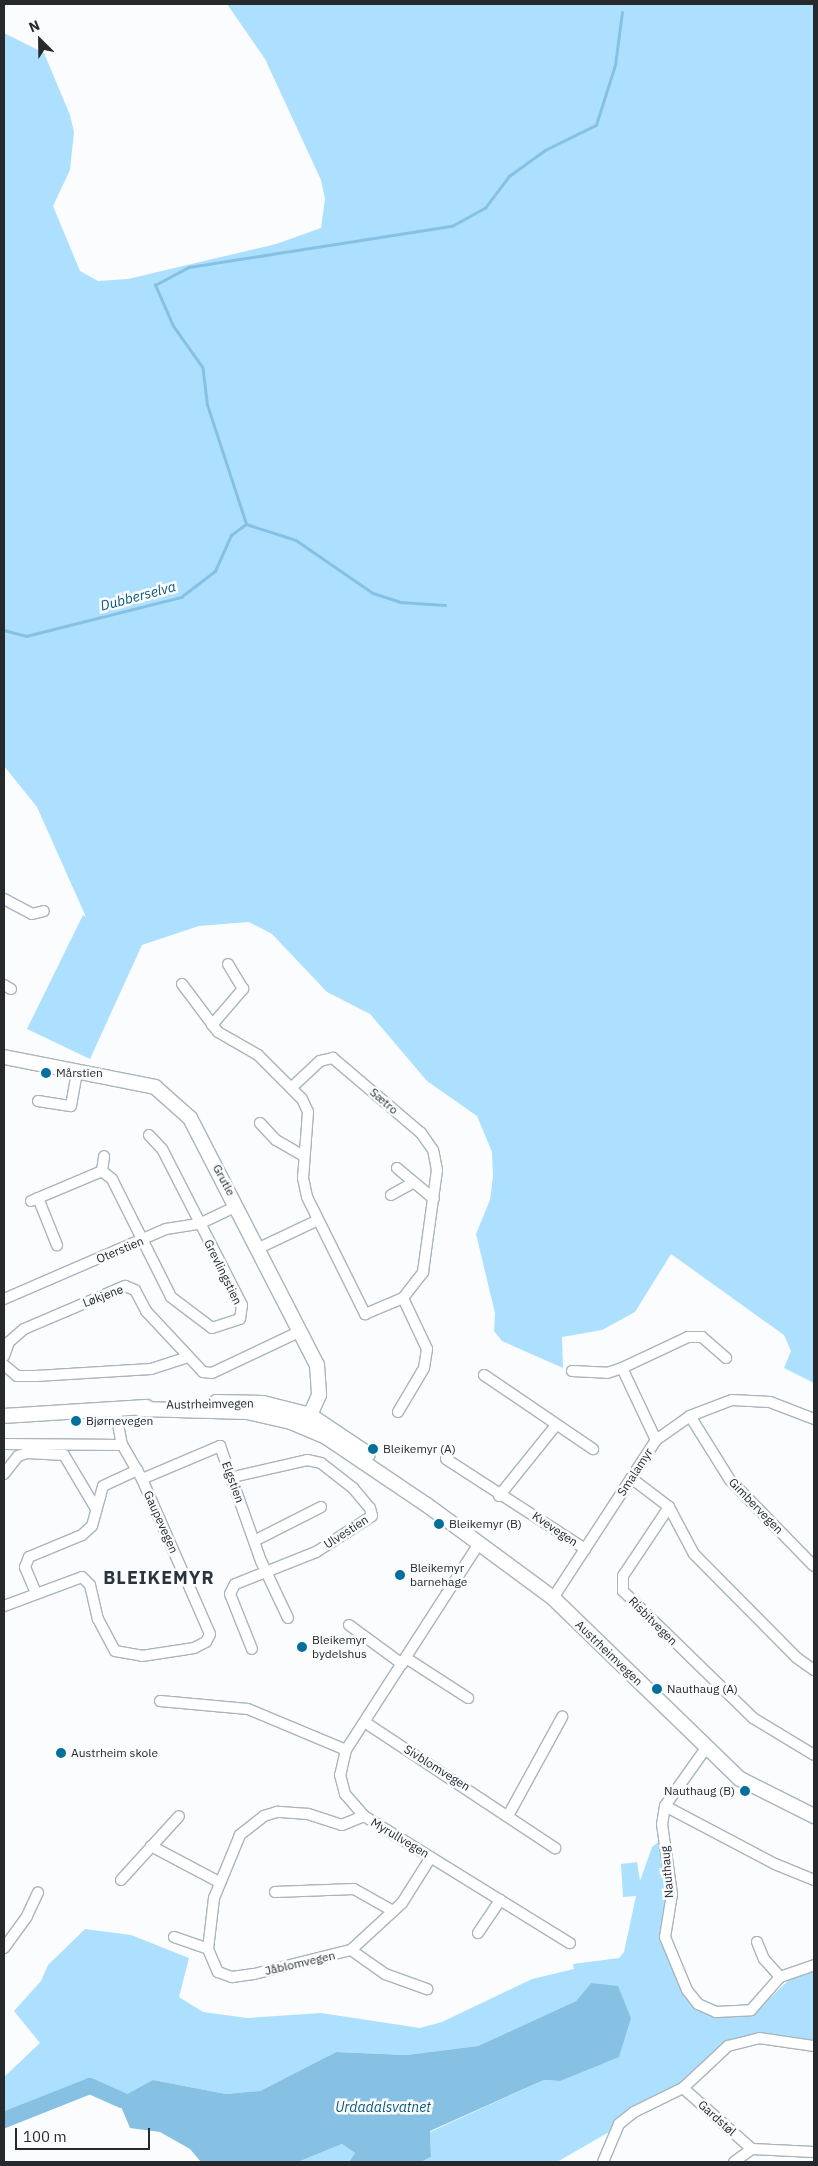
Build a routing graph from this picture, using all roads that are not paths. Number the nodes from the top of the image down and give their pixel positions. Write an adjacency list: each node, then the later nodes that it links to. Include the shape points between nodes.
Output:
1 (4, 899): 2 (street, via 32,914)
2 (44, 911)
3 (228, 964): 5 (street, via 243,988)
4 (182, 984): 5 (street, Sætro)
5 (212, 1024): 8 (street, Sætro, via 232,1041 258,1055)
6 (4, 1057): 7 (main road, Grutle)
7 (77, 1071): 9 (street, via 71,1106); 19 (main road, Grutle, via 155,1087 174,1101 190,1118)
8 (293, 1086): 13 (street, Sætro, via 308,1112); 18 (street, Sætro, via 325,1058 339,1061 421,1133 433,1150 437,1170)
9 (38, 1101)
10 (260, 1123): 13 (street, via 276,1140)
11 (148, 1135): 21 (street, Grevlingstien, via 162,1149)
12 (104, 1156): 15 (street)
13 (304, 1156): 20 (street, Sætro, via 303,1178)
14 (397, 1168): 16 (street)
15 (102, 1171): 22 (street, Grevlingstien, via 112,1179); 23 (street, via 35,1199)
16 (413, 1183): 17 (street); 18 (street)
17 (391, 1195)
18 (434, 1199): 25 (street, Sætro, via 427,1262 418,1281)
19 (237, 1206): 21 (street, Oterstien); 24 (main road, Grutle)
20 (316, 1221): 24 (street); 25 (street, Sætro, via 365,1314)
21 (199, 1224): 22 (street, Oterstien, via 166,1229); 22 (street, Grevlingstien, via 242,1304 240,1319 223,1327 212,1328 171,1297)
22 (142, 1241): 26 (street, Oterstien)
23 (57, 1245)
24 (260, 1248): 27 (main road, Grutle)
25 (403, 1298): 36 (street, via 427,1349 424,1368)
26 (4, 1300)
27 (301, 1331): 29 (street, Løkjene, via 212,1373 203,1372); 40 (main road, Grutle, via 319,1380 319,1395)
28 (4, 1356): 29 (street, Løkjene, via 9,1342 24,1329 125,1286 135,1290 146,1312)
29 (188, 1357): 31 (street, via 151,1369 36,1376 17,1376)
30 (726, 1358): 32 (street, via 702,1337 688,1337)
31 (4, 1365)
32 (622, 1368): 33 (street, via 607,1373); 42 (street)
33 (572, 1371)
34 (484, 1375): 41 (street)
35 (115, 1410): 37 (main road, Austrheimvegen); 40 (main road, Austrheimvegen, via 242,1401); 44 (street, Gaupevegen)
36 (398, 1412)
37 (4, 1416)
38 (690, 1416): 39 (street, Smalamyr, via 732,1400 770,1402); 42 (street, Smalamyr); 58 (street, Gimbervegen, via 730,1480)
39 (814, 1419)
40 (308, 1421): 56 (main road, Austrheimvegen, via 342,1434 427,1505)
41 (556, 1425): 45 (street); 51 (street)
42 (656, 1440): 50 (street, Smalamyr)
43 (4, 1444): 44 (street)
44 (122, 1445): 48 (street, Gaupevegen)
45 (593, 1449)
46 (446, 1459): 51 (street, Kvevegen)
47 (4, 1474): 52 (street, via 18,1456 27,1453 64,1455)
48 (139, 1474): 49 (street, Elgstien, via 220,1446); 52 (street, via 103,1486); 60 (street, Gaupevegen, via 210,1634 206,1642 194,1648 142,1656 124,1654 108,1643 87,1579 76,1578)
49 (233, 1477): 55 (street, Elgstien); 59 (street, Ulvestien, via 307,1460 321,1463 340,1477 370,1508 372,1516 366,1521 316,1552 276,1570)
50 (631, 1478): 54 (street); 57 (street, Smalamyr)
51 (499, 1496): 57 (street, Kvevegen, via 546,1520)
52 (95, 1507): 60 (street, via 92,1526 82,1535 29,1557 25,1567)
53 (321, 1507): 55 (street)
54 (669, 1507): 67 (street, via 694,1554 778,1639); 74 (street, Risbitvegen, via 624,1576 623,1591 753,1718)
55 (256, 1540): 59 (street, Elgstien)
56 (480, 1542): 61 (main road, Austrheimvegen); 66 (street, Myrullvegen)
57 (585, 1549): 61 (street, Smalamyr)
58 (814, 1566)
59 (266, 1570): 63 (street, Elgstien); 65 (street, Ulvestien, via 231,1590)
60 (36, 1593): 62 (street)
61 (553, 1598): 72 (main road, Austrheimvegen)
62 (4, 1606)
63 (288, 1618)
64 (349, 1625): 66 (street)
65 (252, 1650)
66 (404, 1661): 68 (street); 71 (street, Myrullvegen)
67 (814, 1670)
68 (468, 1698)
69 (160, 1701): 73 (street, via 248,1709)
70 (562, 1717): 76 (street)
71 (366, 1722): 73 (street, Myrullvegen); 76 (street, Sivblomvegen)
72 (706, 1748): 75 (street); 79 (main road, Austrheimvegen, via 740,1779)
73 (346, 1750): 78 (street, Myrullvegen, via 340,1775 344,1794)
74 (814, 1755)
75 (665, 1806): 84 (street, via 774,1864); 98 (street, Nauthaug, via 662,1824 672,1894 665,1937 687,1990 698,2004 729,2014 751,2010)
76 (509, 1814): 81 (street, Sivblomvegen)
77 (179, 1816): 80 (street)
78 (364, 1816): 82 (street, Myrullvegen); 85 (street, via 342,1825 290,1812 264,1816 240,1835)
79 (814, 1816)
80 (151, 1846): 83 (street); 85 (street)
81 (555, 1848)
82 (431, 1857): 88 (street, Myrullvegen); 89 (street, Jåblomvegen)
83 (121, 1880)
84 (814, 1880)
85 (219, 1882): 95 (street)
86 (38, 1892): 94 (street, via 28,1916)
87 (275, 1892): 89 (street, via 354,1889)
88 (500, 1900): 90 (street); 93 (street, Myrullvegen)
89 (393, 1911): 96 (street, Jåblomvegen)
90 (478, 1933)
91 (174, 1937): 95 (street)
92 (757, 1942): 98 (street, via 764,1959)
93 (570, 1943)
94 (4, 1948)
95 (208, 1949): 96 (street, Jåblomvegen, via 218,1972 232,1977)
96 (351, 1950): 99 (street, via 385,1974)
97 (814, 1965): 98 (street, Nauthaug)
98 (780, 1977)
99 (426, 1989)
100 (814, 2046): 101 (street, via 759,2038 728,2046)
101 (683, 2088): 102 (street, Gardstøl); 105 (street, via 634,2112 620,2124)
102 (752, 2148): 103 (street); 106 (street)
103 (801, 2151): 104 (street); 107 (street)
104 (814, 2152)
105 (603, 2162)
106 (734, 2162)
107 (800, 2162)

